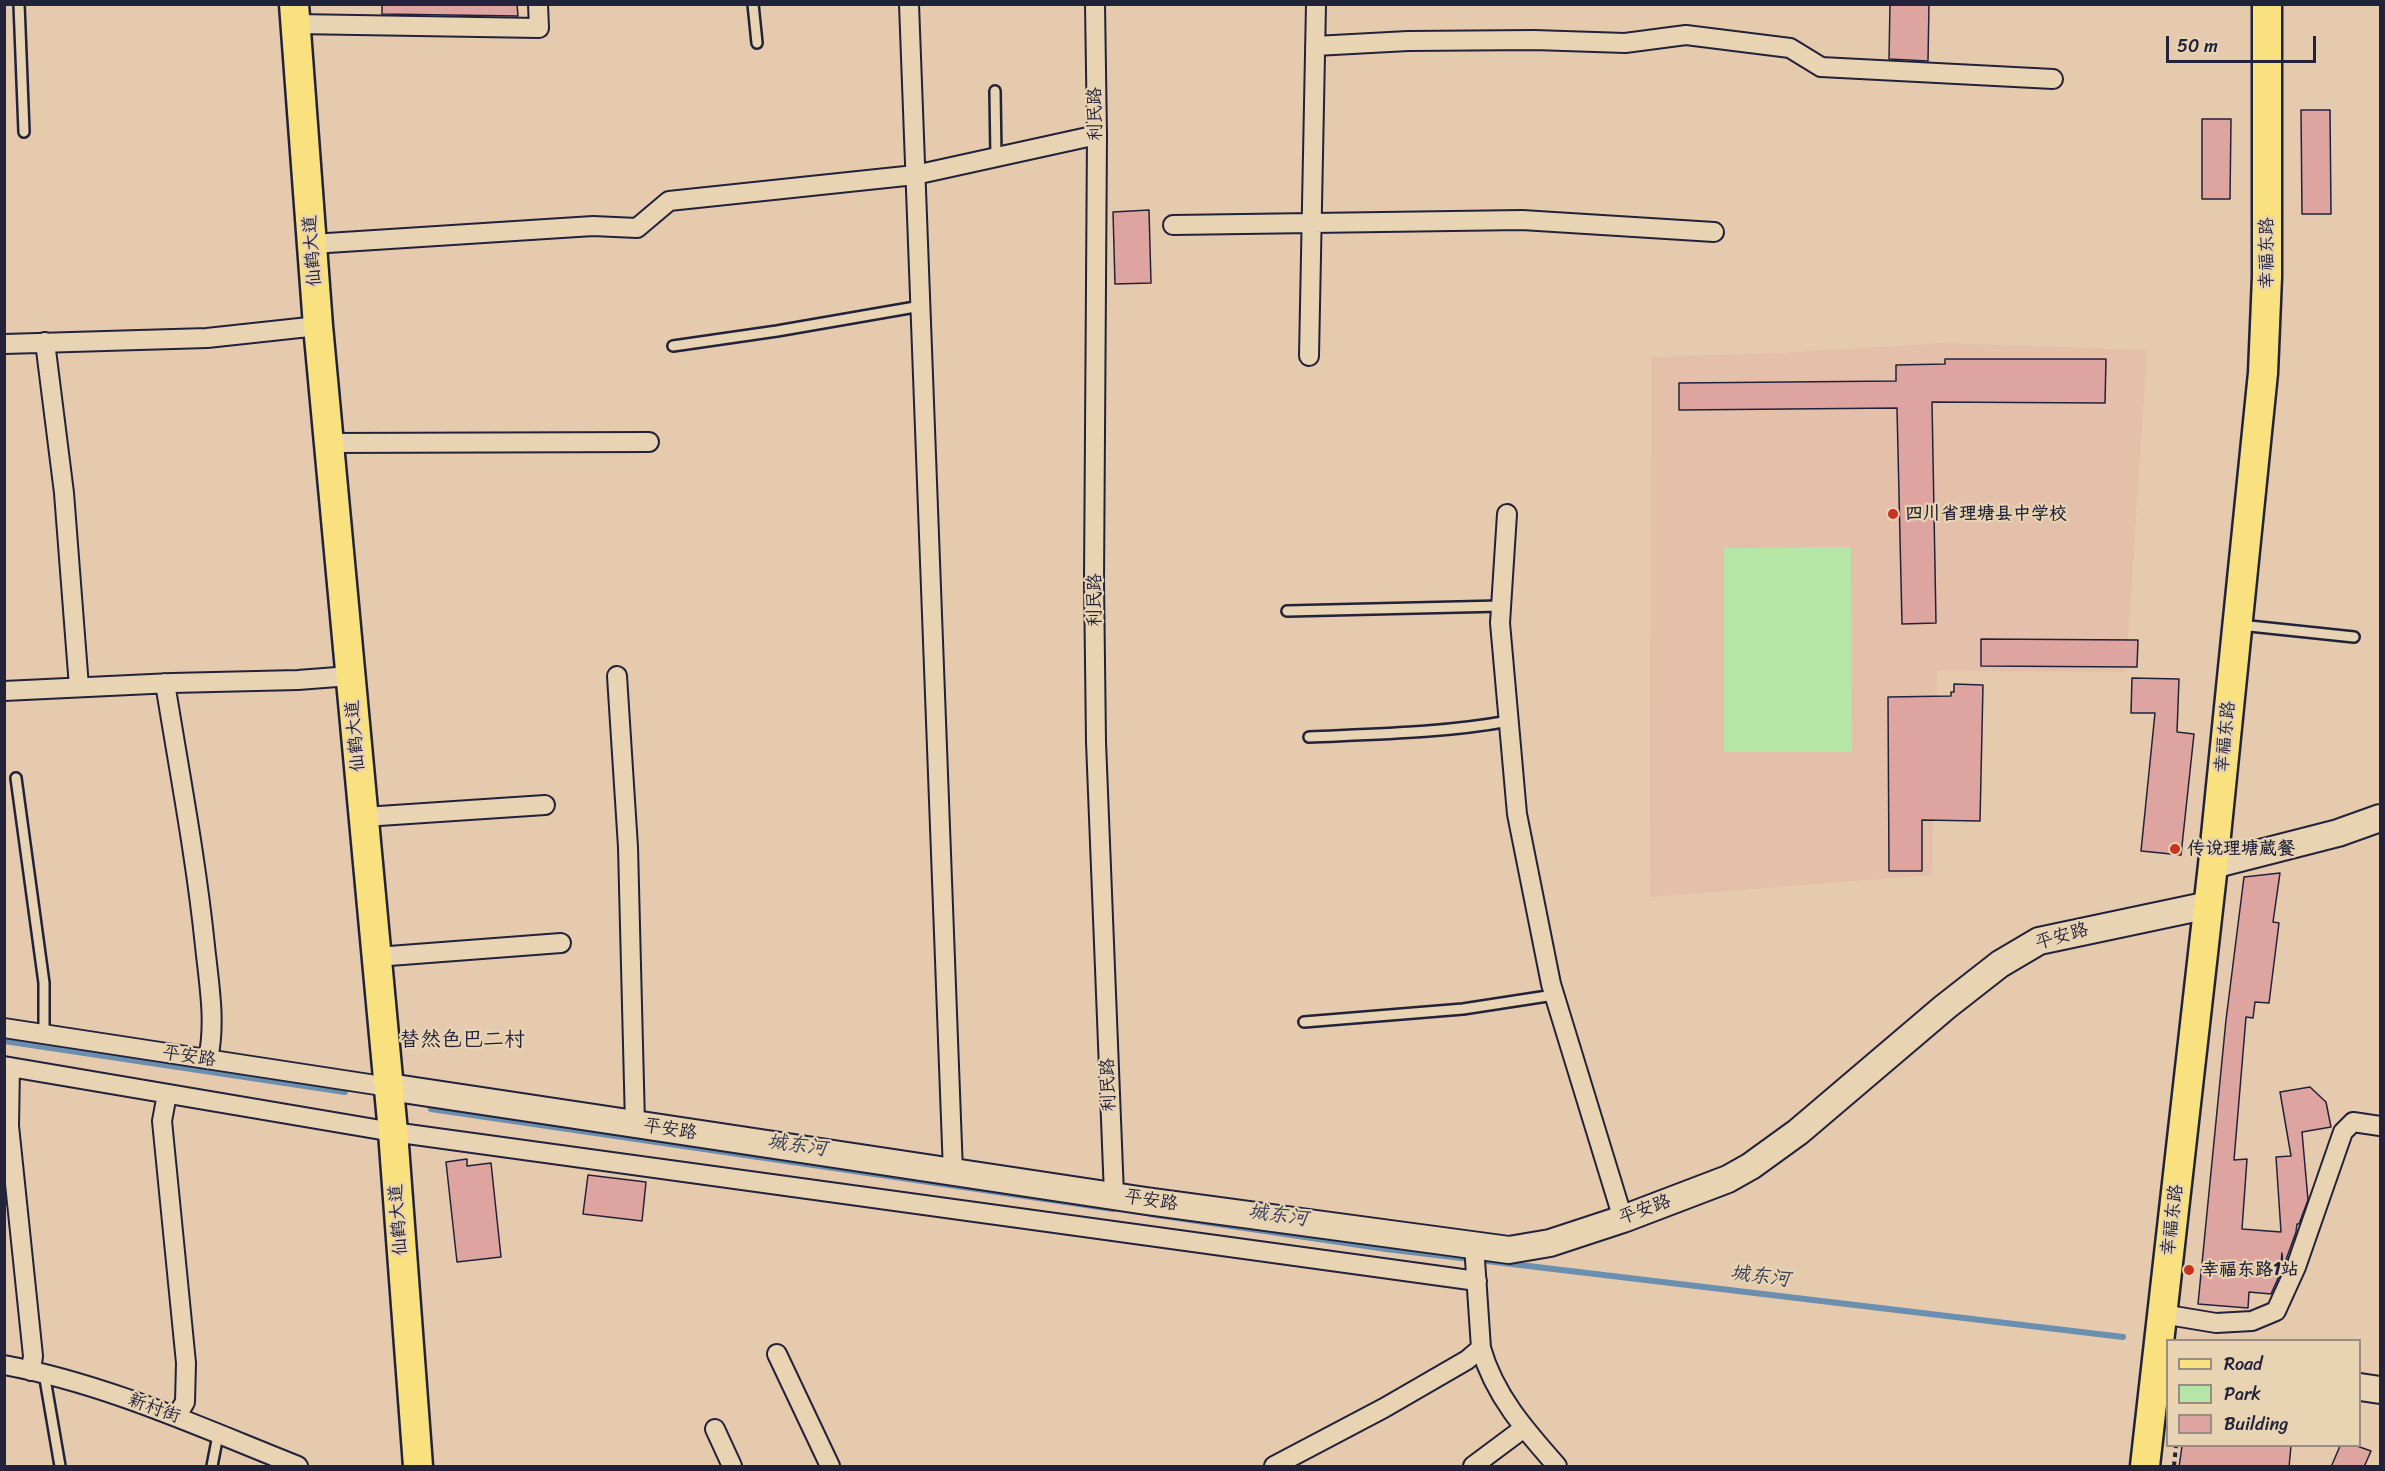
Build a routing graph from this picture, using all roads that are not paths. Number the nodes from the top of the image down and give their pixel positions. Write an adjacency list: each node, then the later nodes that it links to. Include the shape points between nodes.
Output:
1 (20, 4): 13 (lane)
2 (538, 4): 8 (street, via 539,28)
3 (753, 4): 9 (lane)
4 (909, 4): 16 (street)
5 (1095, 4): 14 (street, 利民路)
6 (1316, 4): 10 (street)
7 (2267, 4): 32 (main road, 幸福东路, via 2265,339)
8 (295, 14): 20 (main road, 仙鹤大道)
9 (757, 43)
10 (1315, 46): 11 (street, via 1408,41 1625,43 1686,35 1790,48 1821,68); 17 (street)
11 (2053, 79)
12 (995, 91): 15 (lane)
13 (24, 132)
14 (1097, 135): 15 (street); 61 (street, 利民路, via 1096,742)
15 (996, 157): 16 (street)
16 (915, 175): 20 (street, via 669,201 638,228 593,226); 21 (street)
17 (1310, 222): 18 (street); 19 (street, via 1522,220); 26 (street)
18 (1173, 225)
19 (1714, 232)
20 (312, 244): 22 (main road, 仙鹤大道)
21 (921, 306): 25 (lane); 60 (street)
22 (318, 326): 23 (street, via 207,338); 28 (main road, 仙鹤大道)
23 (45, 342): 24 (street); 37 (street, via 64,493)
24 (4, 344)
25 (673, 346)
26 (1309, 356)
27 (649, 442): 28 (street)
28 (329, 443): 34 (main road, 仙鹤大道)
29 (1507, 513): 30 (street)
30 (1501, 606): 31 (lane); 39 (street)
31 (1287, 611)
32 (2238, 625): 33 (lane); 45 (main road, 幸福东路)
33 (2354, 637)
34 (350, 676): 36 (street); 43 (main road, 仙鹤大道)
35 (618, 676): 57 (street, via 629,869)
36 (165, 683): 37 (street); 53 (street, via 202,917 212,1011)
37 (79, 687): 38 (street)
38 (4, 691)
39 (1509, 721): 40 (lane, via 1421,732); 49 (street, via 1517,814)
40 (1309, 737)
41 (16, 778): 52 (lane, via 44,983)
42 (545, 805): 43 (street)
43 (364, 817): 48 (main road, 仙鹤大道)
44 (2380, 818): 45 (street, via 2338,833)
45 (2213, 865): 46 (main road, 幸福东路)
46 (2209, 905): 62 (street, 平安路, via 2053,937 2025,948 1945,1007 1774,1151 1728,1179); 64 (main road, 幸福东路)
47 (561, 943): 48 (street)
48 (376, 957): 55 (main road, 仙鹤大道)
49 (1554, 995): 50 (lane, via 1463,1009); 62 (street)
50 (1304, 1022)
51 (4, 1028): 52 (street, 平安路)
52 (44, 1034): 53 (street, 平安路)
53 (208, 1059): 55 (street, 平安路)
54 (7, 1067): 56 (street); 69 (street, via 9,1126)
55 (389, 1088): 57 (street, 平安路); 59 (main road, 仙鹤大道)
56 (167, 1094): 59 (street); 72 (street, via 162,1121 186,1363 185,1402)
57 (635, 1124): 60 (street, 平安路)
58 (2380, 1126): 64 (street, via 2353,1122 2343,1132 2296,1267 2276,1311 2252,1321 2216,1323)
59 (393, 1132): 63 (street); 79 (main road, 仙鹤大道)
60 (953, 1172): 61 (street, 平安路)
61 (1114, 1195): 63 (street, 平安路)
62 (1623, 1219): 63 (street, 平安路)
63 (1475, 1261): 65 (street)
64 (2162, 1314): 67 (main road, 幸福东路)
65 (1481, 1348): 73 (street, via 1506,1405); 82 (street, via 1395,1402)
66 (777, 1354): 81 (street)
67 (2163, 1364): 85 (main road, 幸福东路)
68 (4, 1365): 69 (street, 新村街)
69 (37, 1372): 72 (street, 新村街); 76 (lane)
70 (2361, 1387): 71 (street)
71 (2380, 1390)
72 (176, 1417): 75 (street, 新村街)
73 (1524, 1428): 83 (street); 84 (street)
74 (714, 1429): 80 (street)
75 (218, 1435): 77 (lane); 78 (street, 新村街)
76 (60, 1467)
77 (212, 1467)
78 (298, 1467)
79 (418, 1467)
80 (732, 1467)
81 (830, 1467)
82 (1274, 1467)
83 (1473, 1467)
84 (1557, 1467)
85 (2145, 1467)

